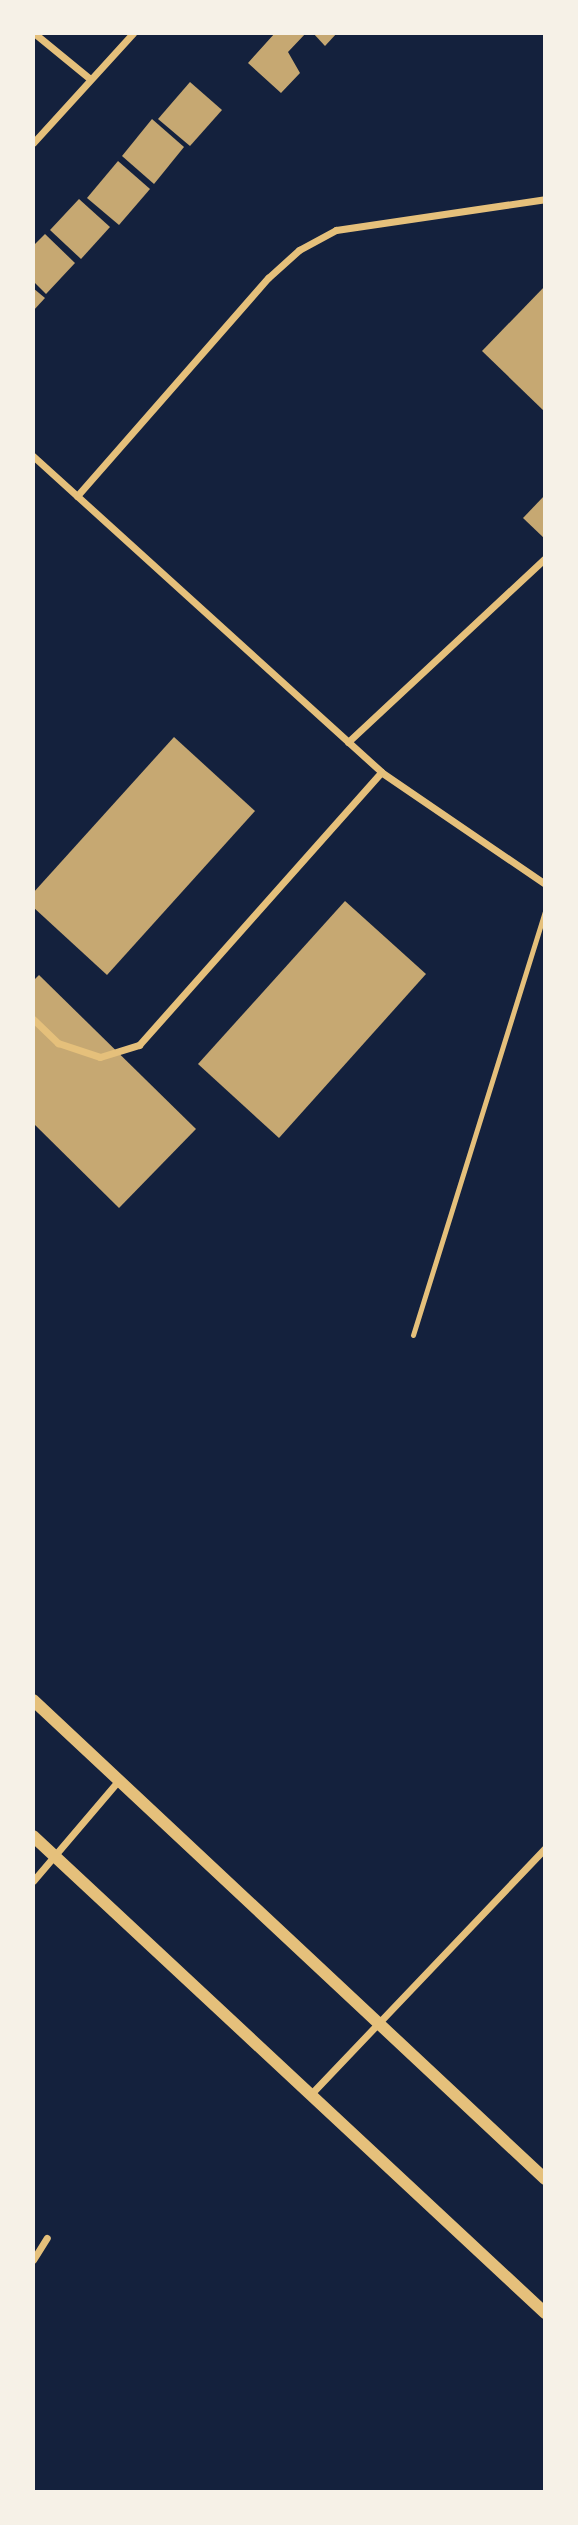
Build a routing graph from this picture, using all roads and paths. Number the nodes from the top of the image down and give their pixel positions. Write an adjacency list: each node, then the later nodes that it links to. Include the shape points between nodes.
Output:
1 (34, 33): 3 (street)
2 (133, 33): 3 (street)
3 (89, 78): 4 (street)
4 (33, 143)
5 (545, 199): 7 (street, via 336,230 299,250 268,278)
6 (33, 456): 7 (street)
7 (77, 496): 9 (street)
8 (545, 558): 9 (street)
9 (348, 743): 10 (street)
10 (381, 772): 11 (street); 13 (street, via 139,1045 100,1057 58,1043)
11 (545, 884)
12 (545, 912): 14 (lane)
13 (33, 1019)
14 (413, 1335)
15 (33, 1700): 16 (street)
16 (118, 1780): 19 (street); 21 (street)
17 (33, 1836): 19 (street)
18 (545, 1848): 21 (street)
19 (56, 1857): 20 (street); 22 (street)
20 (33, 1881)
21 (382, 2024): 22 (street); 23 (street)
22 (311, 2094): 26 (street)
23 (545, 2179)
24 (47, 2238): 25 (street)
25 (33, 2260)
26 (545, 2313)

